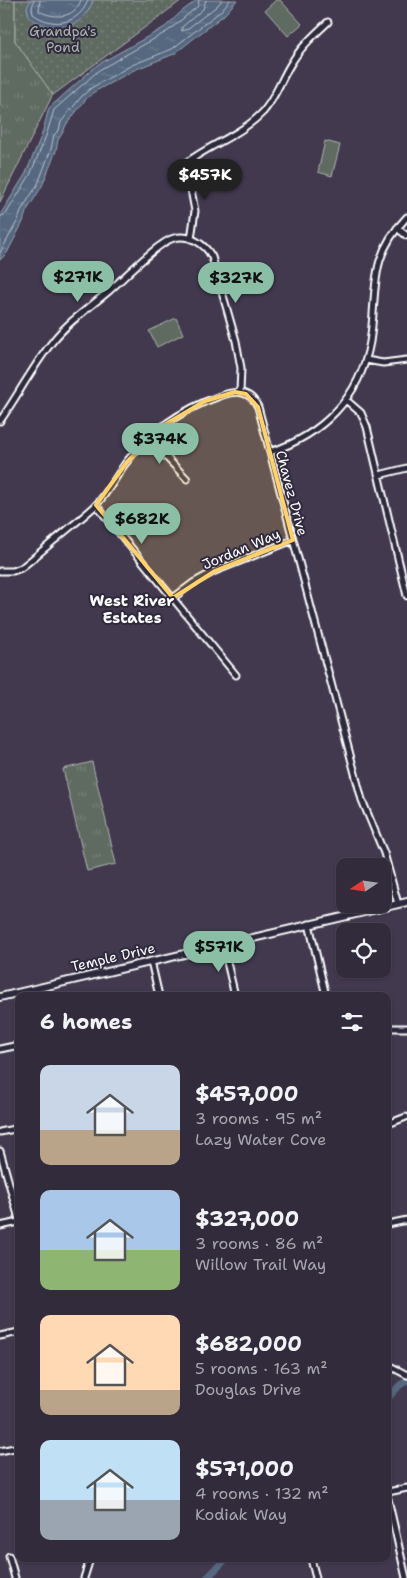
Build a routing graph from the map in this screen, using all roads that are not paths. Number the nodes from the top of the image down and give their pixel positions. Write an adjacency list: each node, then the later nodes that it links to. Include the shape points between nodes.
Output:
1 (328, 22): 5 (street, via 299,51 263,112 242,130 186,163 195,211)
2 (407, 217): 3 (street)
3 (397, 228): 4 (street); 6 (street, via 378,264)
4 (407, 236)
5 (191, 238): 8 (street, via 209,251 214,263 236,341 241,368); 10 (street, via 167,241 68,324 52,342)
6 (366, 360): 7 (street, via 383,363); 9 (street)
7 (407, 360)
8 (240, 392): 11 (street, via 220,396 189,409); 12 (street, Chavez Drive, via 255,402)
9 (346, 400): 12 (street, via 313,432); 14 (street, via 365,420)
10 (0, 421)
11 (148, 438): 15 (street); 16 (street, via 126,462)
12 (270, 452): 17 (street, Chavez Drive)
13 (407, 468): 14 (street)
14 (379, 475): 19 (street)
15 (187, 479)
16 (96, 506): 18 (street, via 24,565 13,571); 21 (street)
17 (293, 540): 21 (street, Jordan Way, via 215,571); 24 (street, Chavez Drive, via 362,800 384,853)
18 (0, 571)
19 (405, 576): 20 (street)
20 (407, 596)
21 (173, 598): 22 (street)
22 (236, 675)
23 (407, 902): 24 (street, Temple Drive)
24 (398, 904): 25 (street, Temple Drive)
25 (309, 924): 26 (street, Temple Drive); 31 (street)
26 (223, 944): 27 (street, Temple Drive); 30 (street)
27 (151, 961): 28 (street, Temple Drive); 29 (street)
28 (21, 992)
29 (158, 992)
30 (234, 992)
31 (325, 992)
32 (15, 993): 33 (street, Temple Drive)
33 (0, 997)
34 (391, 1028): 35 (street)
35 (407, 1028)
36 (15, 1046): 37 (street)
37 (0, 1049)
38 (406, 1117): 39 (street)
39 (391, 1123)
40 (15, 1129): 41 (street)
41 (0, 1132)
42 (0, 1151): 43 (street)
43 (15, 1205)
44 (407, 1220): 46 (street)
45 (15, 1221): 47 (street)
46 (391, 1223)
47 (0, 1226)
48 (15, 1333): 49 (street)
49 (0, 1336)
50 (391, 1366): 51 (street)
51 (407, 1376)
52 (15, 1448): 53 (street)
53 (0, 1451)
54 (407, 1488): 55 (street)
55 (391, 1491)
56 (391, 1511): 60 (street)
57 (10, 1556): 61 (street)
58 (89, 1562): 62 (street)
59 (312, 1562): 63 (street)
60 (405, 1568): 64 (street)
61 (15, 1578)
62 (84, 1578)
63 (316, 1578)
64 (406, 1578)

